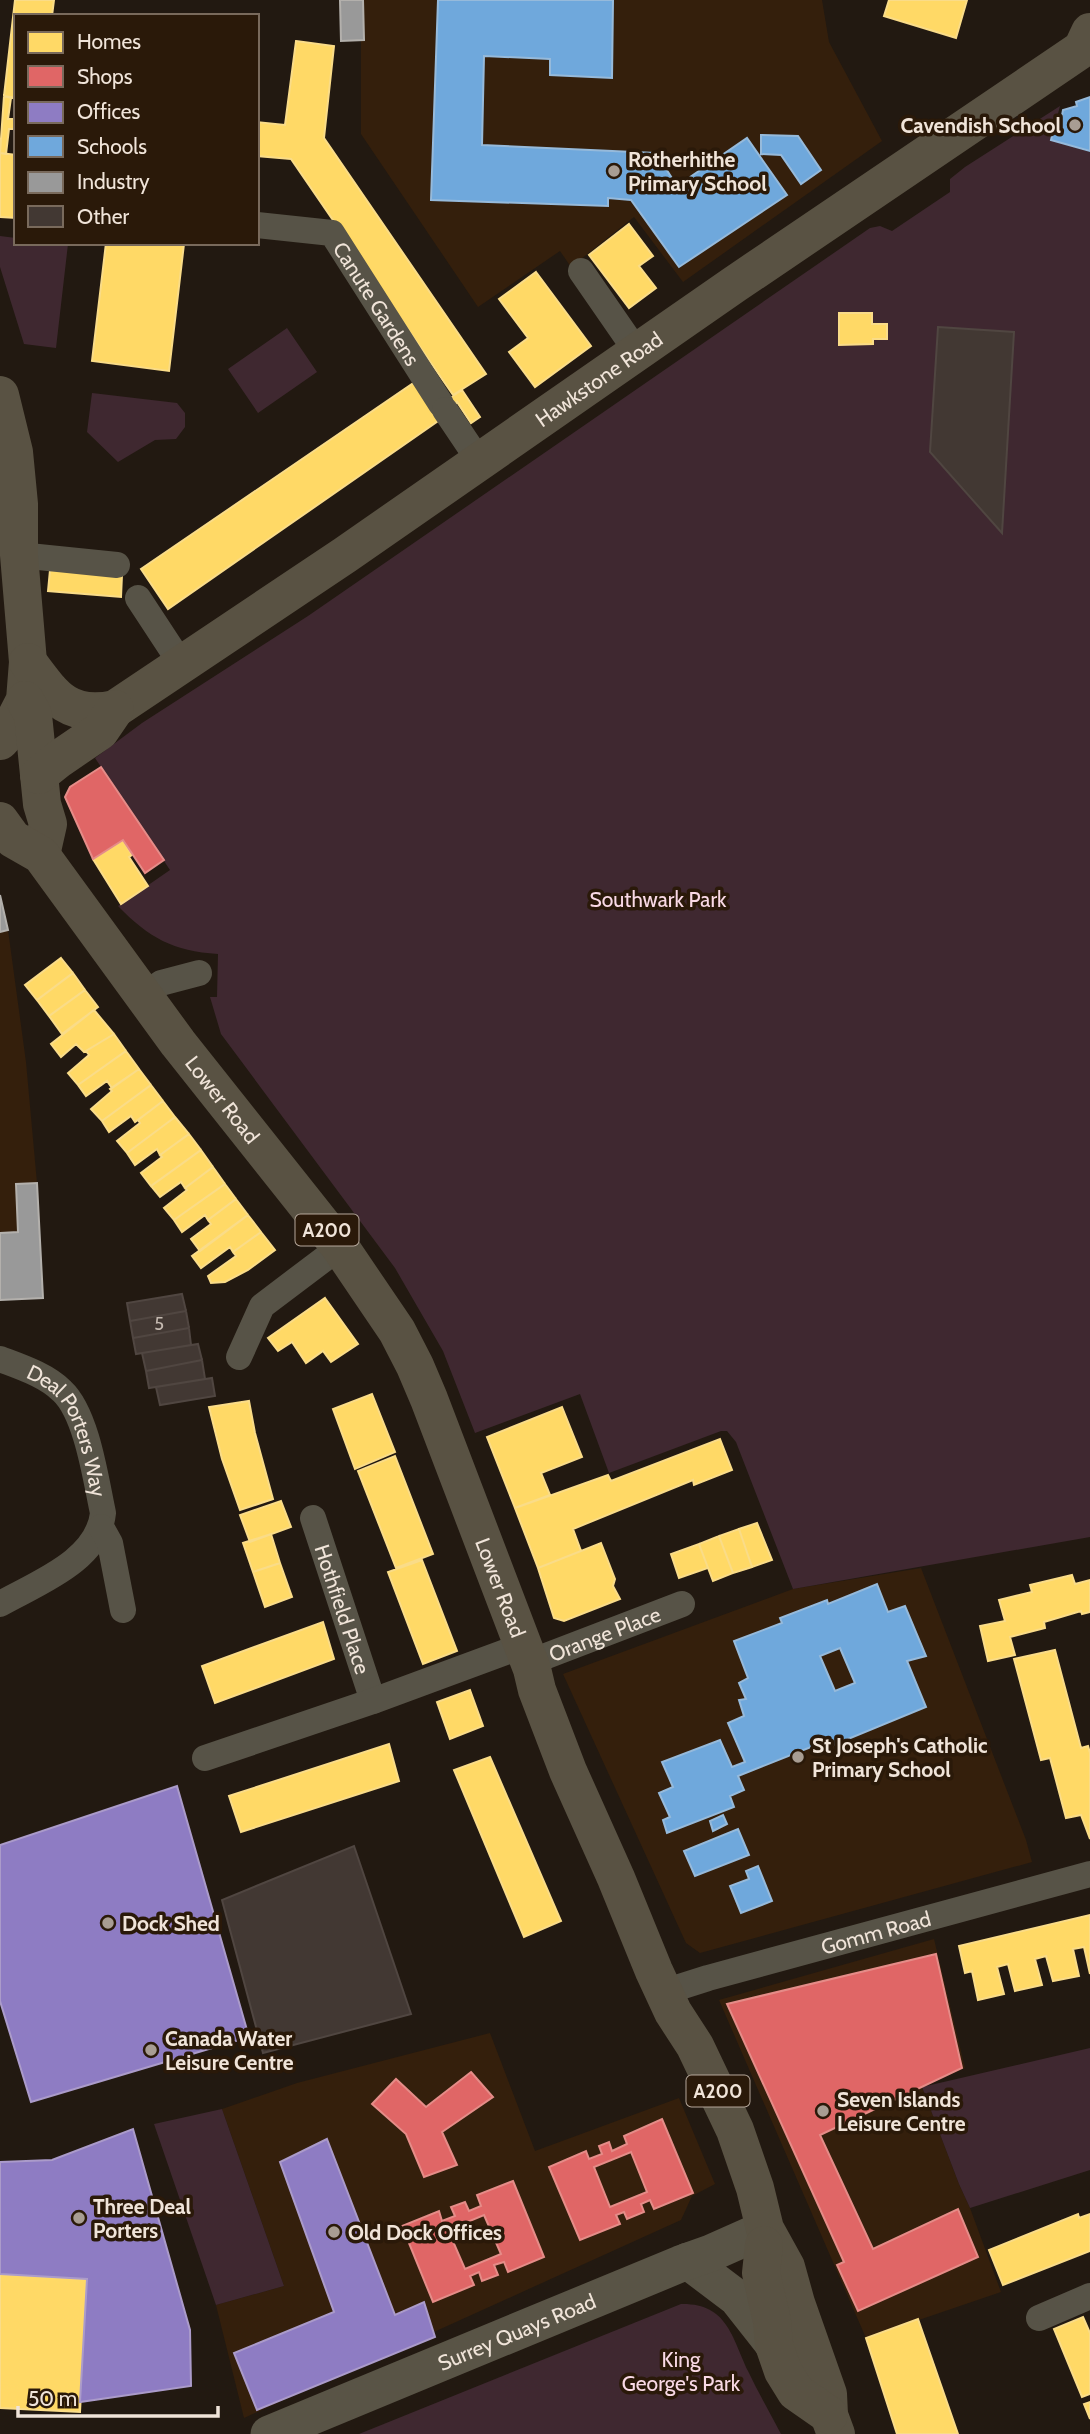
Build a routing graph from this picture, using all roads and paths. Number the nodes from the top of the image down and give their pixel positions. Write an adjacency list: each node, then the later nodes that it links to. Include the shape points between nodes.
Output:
1 (1087, 44): 4 (main road, Hawkstone Road)
2 (259, 225): 6 (street, Canute Gardens, via 332,233)
3 (581, 271): 4 (street)
4 (637, 352): 6 (main road, Hawkstone Road)
5 (0, 395): 7 (main road, via 14,452)
6 (480, 462): 11 (main road, Hawkstone Road)
7 (19, 555): 8 (street); 10 (main road)
8 (117, 565)
9 (138, 598): 11 (street)
10 (28, 662): 12 (main road); 13 (main road, Hawkstone Road, via 62,703 95,713)
11 (182, 665): 13 (main road, Hawkstone Road)
12 (25, 700): 14 (main road); 15 (main road, via 33,715)
13 (115, 709): 15 (main road, Hawkstone Road, via 100,731)
14 (0, 741)
15 (39, 775): 17 (main road, via 48,824)
16 (0, 821): 17 (main road, Lower Road / A200, via 13,839)
17 (41, 855): 19 (main road, Lower Road / A200)
18 (199, 973): 19 (street, via 161,983)
19 (144, 995): 20 (main road, Lower Road / A200)
20 (340, 1247): 21 (street, via 262,1306); 28 (main road, Lower Road / A200, via 379,1302 415,1366)
21 (239, 1357)
22 (0, 1359): 24 (street, Deal Porters Way, via 45,1379 72,1403 97,1482)
23 (313, 1518): 29 (street, Hothfield Place)
24 (101, 1527): 25 (street, Deal Porters Way, via 70,1564); 27 (street, Deal Porters Way, via 110,1543)
25 (0, 1604)
26 (682, 1604): 28 (street, Orange Place)
27 (123, 1609)
28 (525, 1654): 29 (street, Hothfield Place); 32 (main road, Lower Road / A200, via 568,1771)
29 (373, 1701): 30 (street, Hothfield Place)
30 (205, 1758)
31 (1090, 1874): 32 (street, Gomm Road)
32 (664, 1992): 33 (main road, Lower Road / A200, via 735,2130)
33 (765, 2229): 34 (street, Surrey Quays Road); 37 (main road, A200, via 761,2273); 38 (main road, A200, via 786,2267 828,2394)
34 (688, 2261): 37 (street, via 737,2298); 39 (street, Surrey Quays Road)
35 (1090, 2296): 36 (street)
36 (1040, 2318)
37 (774, 2345): 38 (main road, A200, via 796,2392)
38 (833, 2425)
39 (269, 2434)

